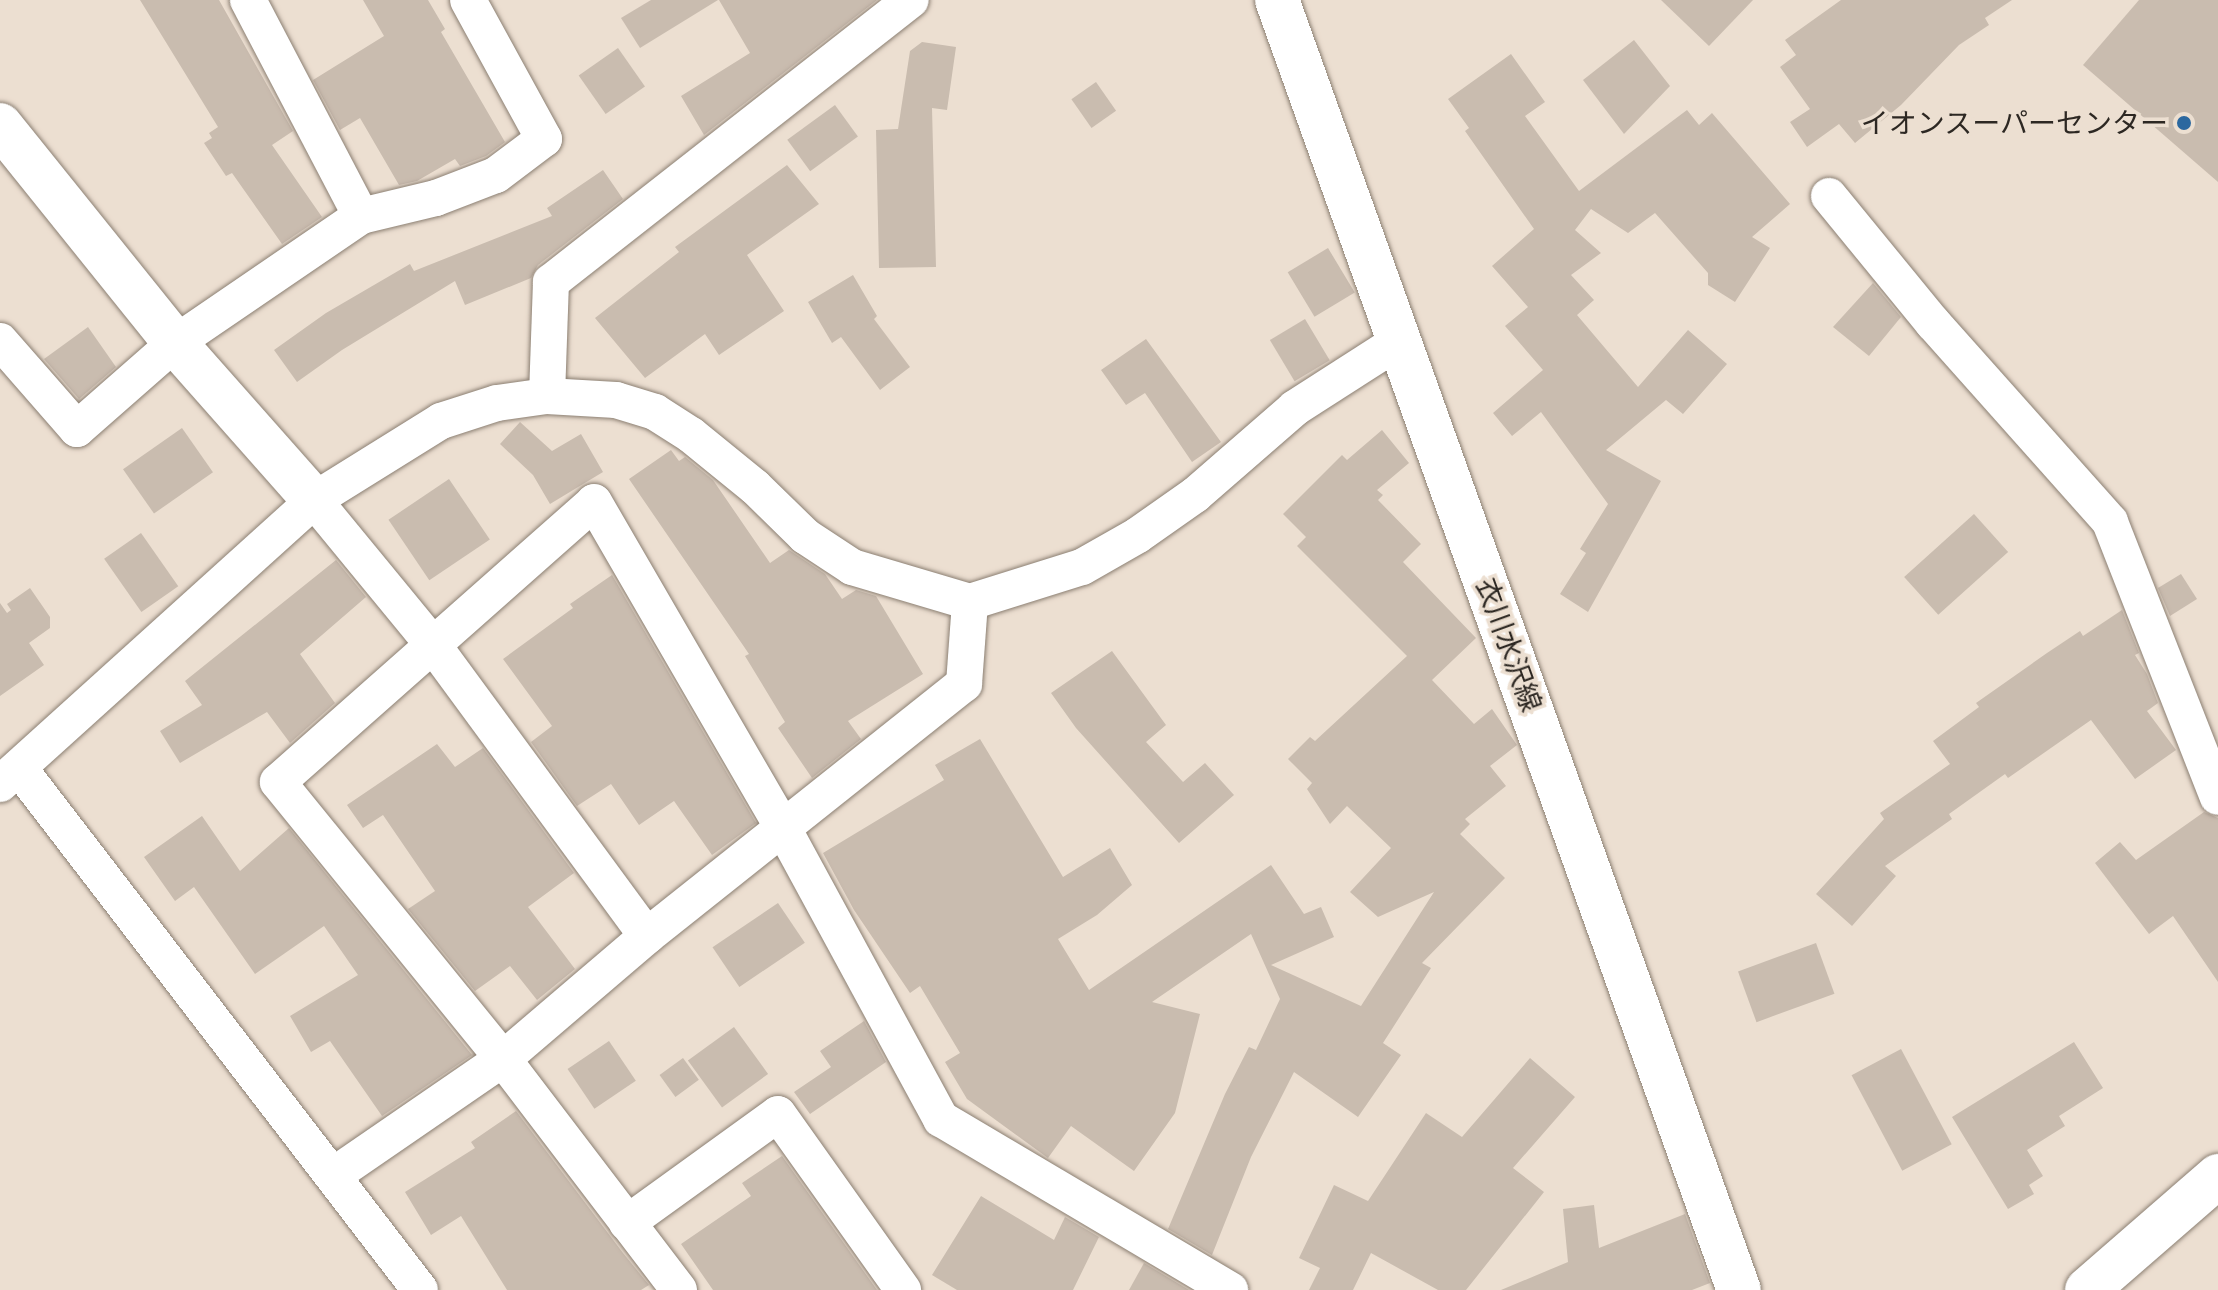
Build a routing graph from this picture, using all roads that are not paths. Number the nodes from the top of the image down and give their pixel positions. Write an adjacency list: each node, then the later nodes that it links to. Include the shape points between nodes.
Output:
1 (248, 0): 7 (street)
2 (468, 0): 7 (street, via 544,139 496,175 436,198)
3 (911, 0): 11 (street, via 551,282)
4 (1277, 0): 8 (main road, 衣川水沢線)
5 (0, 125): 10 (main road)
6 (1829, 196): 16 (street, via 1933,323 2110,522)
7 (361, 216): 10 (street)
8 (1401, 340): 13 (street, via 1295,408 1195,495 1138,535 1082,567); 27 (main road, 衣川水沢線)
9 (0, 341): 10 (street, via 77,429)
10 (175, 343): 12 (main road)
11 (547, 396): 12 (street, via 497,403 441,421); 13 (street, via 616,400 655,412 755,487 805,536 852,567)
12 (314, 500): 14 (street); 15 (street)
13 (970, 602): 17 (street, via 964,684)
14 (433, 645): 17 (street, via 594,502); 18 (street); 19 (street, via 278,782)
15 (10, 776): 20 (street)
16 (2218, 797)
17 (784, 830): 18 (street); 26 (street, via 941,1119)
18 (647, 936): 19 (street)
19 (503, 1059): 20 (street); 22 (street)
20 (334, 1175): 23 (street)
21 (2218, 1176): 28 (main road)
22 (627, 1223): 24 (street); 25 (street, via 778,1114)
23 (420, 1290)
24 (679, 1290)
25 (903, 1290)
26 (1230, 1290)
27 (1739, 1290)
28 (2087, 1290)

